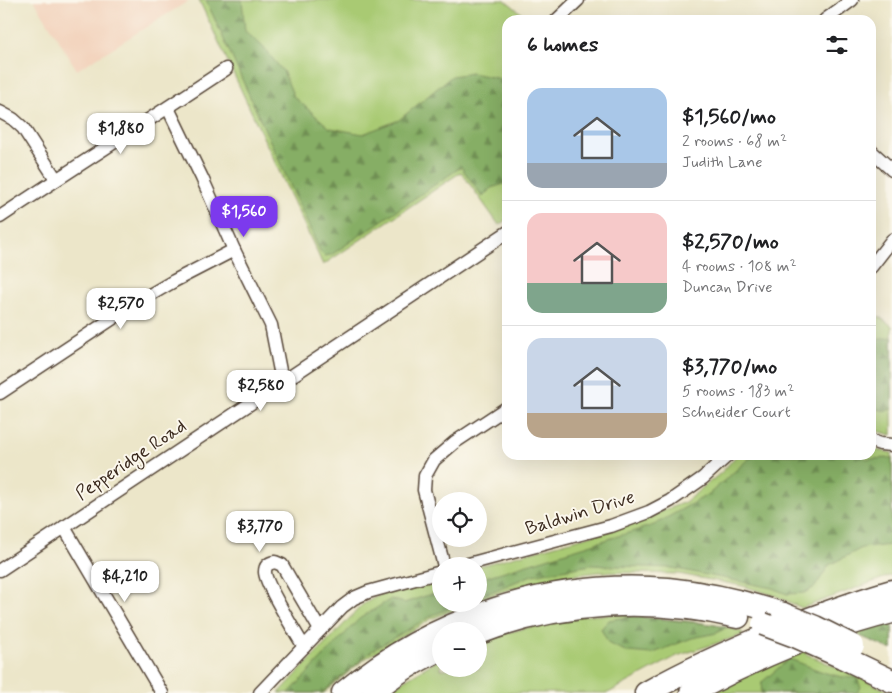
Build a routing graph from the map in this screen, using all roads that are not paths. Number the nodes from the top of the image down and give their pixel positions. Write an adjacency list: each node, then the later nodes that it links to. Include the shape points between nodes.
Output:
1 (578, 0): 3 (street)
2 (851, 0): 4 (street)
3 (562, 15)
4 (831, 15)
5 (226, 69): 6 (street)
6 (168, 108): 10 (street); 14 (street)
7 (0, 112): 10 (street, via 23,128)
8 (876, 156): 9 (street)
9 (892, 170)
10 (56, 179): 11 (street)
11 (0, 218)
12 (502, 236): 16 (street, Pepperidge Road)
13 (892, 240): 15 (street)
14 (234, 250): 16 (street, via 271,325); 17 (street, via 136,303)
15 (876, 261)
16 (282, 381): 22 (street, Pepperidge Road)
17 (0, 393)
18 (502, 411): 23 (street, via 455,442 434,460 425,476 424,490)
19 (876, 443): 20 (street)
20 (892, 445)
21 (723, 460): 24 (street, Baldwin Drive, via 703,478 648,512 611,526)
22 (64, 527): 25 (street, Pepperidge Road); 35 (street)
23 (442, 557)
24 (487, 559)
25 (0, 570)
26 (432, 574): 29 (street, via 354,598)
27 (889, 597): 39 (highway, via 839,608 733,650); 40 (highway, via 839,627 762,658)
28 (487, 629): 31 (highway, bridge, via 561,610 652,605 724,614)
29 (320, 630): 30 (street); 30 (street, via 282,565 268,564 265,572 269,586)
30 (304, 647): 36 (street)
31 (848, 652): 33 (highway); 34 (highway); 37 (highway, bridge, via 815,627 783,614 727,599 668,589 612,588 558,594 496,609 445,628 404,650)
32 (432, 654): 38 (highway)
33 (892, 664)
34 (892, 682)
35 (162, 693)
36 (260, 693)
37 (343, 693)
38 (373, 693)
39 (646, 693)
40 (692, 693)

